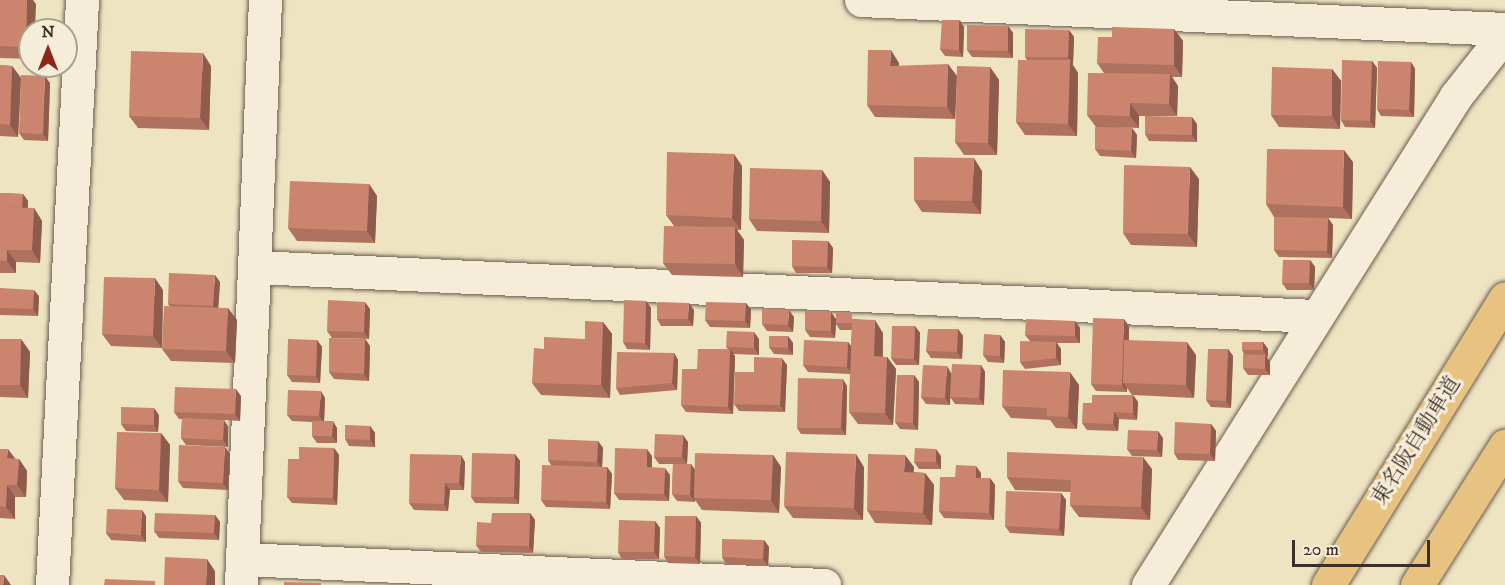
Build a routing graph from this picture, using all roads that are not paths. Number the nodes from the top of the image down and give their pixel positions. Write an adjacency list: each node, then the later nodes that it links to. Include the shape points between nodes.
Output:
1 (82, 0): 11 (street)
2 (265, 0): 6 (street)
3 (861, 0): 4 (street)
4 (1505, 29)
5 (1505, 34): 8 (street, via 1456,96)
6 (256, 267): 8 (street); 10 (street)
7 (1505, 298): 14 (highway, 東名阪自動車道)
8 (1316, 316): 13 (street)
9 (1505, 446): 15 (highway)
10 (242, 572): 12 (street)
11 (52, 585)
12 (824, 585)
13 (1148, 585)
14 (1328, 585)
15 (1417, 585)

